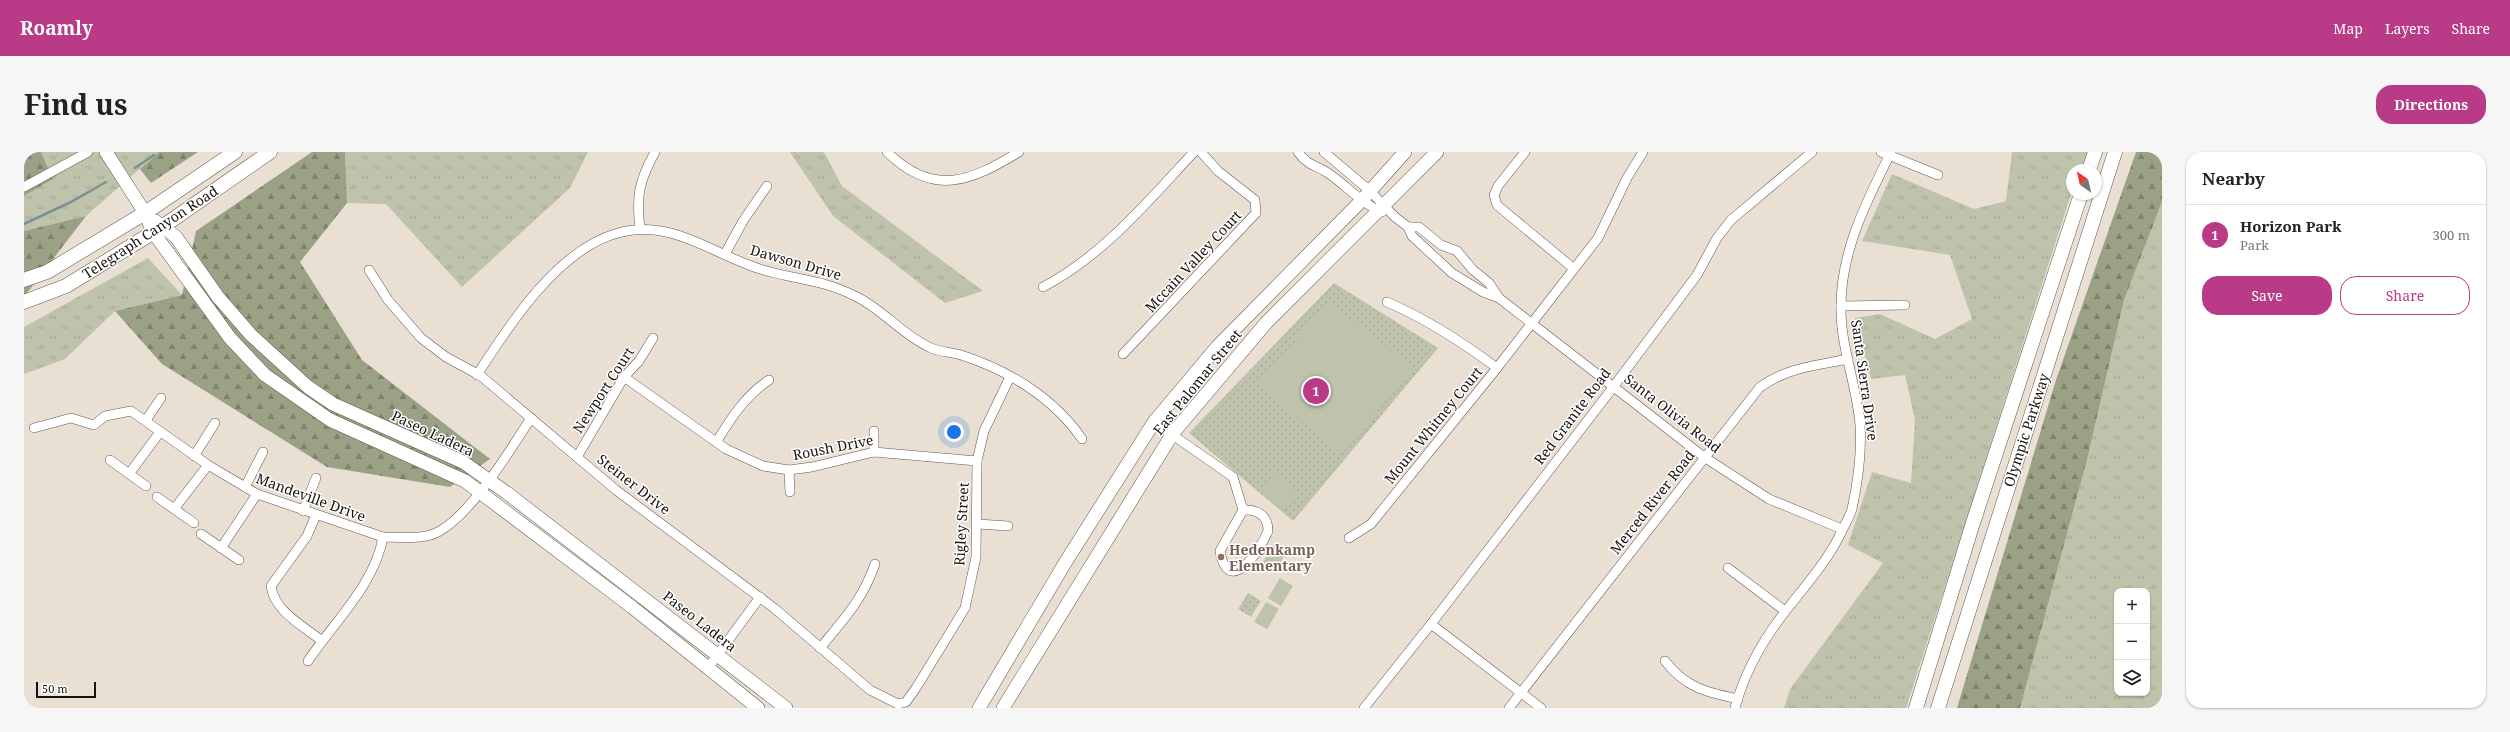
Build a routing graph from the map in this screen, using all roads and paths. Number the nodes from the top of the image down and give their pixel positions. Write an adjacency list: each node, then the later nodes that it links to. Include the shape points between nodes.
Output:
1 (88, 152): 23 (street)
2 (106, 152): 27 (main road, Paseo Ladera)
3 (235, 152): 27 (main road, Telegraph Canyon Road)
4 (270, 152): 30 (main road, Telegraph Canyon Road)
5 (655, 152): 29 (street, via 642,175 637,201)
6 (887, 152): 7 (street, via 917,173 934,179 952,180 973,177)
7 (1019, 152)
8 (1194, 152): 35 (street, via 1111,239 1066,275)
9 (1200, 152): 43 (street, Mccain Valley Court, via 1218,171 1255,200 1256,213)
10 (1298, 152): 24 (street, Santa Olivia Road, via 1316,169 1327,172)
11 (1324, 152): 24 (street, Santa Olivia Road)
12 (1405, 152): 24 (main road, East Palomar Street)
13 (1437, 152): 26 (main road, East Palomar Street)
14 (1525, 152): 32 (street, via 1498,186 1494,195 1497,204)
15 (1643, 152): 32 (street, Mount Whitney Court, via 1627,178 1598,238)
16 (1812, 152): 50 (street, Red Granite Road, via 1731,220 1697,274)
17 (2095, 152): 20 (main road)
18 (2115, 152): 115 (main road, Olympic Parkway)
19 (1887, 153): 21 (street); 40 (street, Santa Sierra Drive, via 1855,228 1842,280)
20 (2091, 164)
21 (1938, 175)
22 (767, 186): 31 (street, via 743,220)
23 (24, 187)
24 (1366, 196): 26 (street, Santa Olivia Road); 54 (main road, East Palomar Street, via 1242,320)
25 (2079, 200): 114 (main road, Olympic Parkway, via 1972,526)
26 (1381, 208): 28 (street, Santa Olivia Road); 59 (main road, East Palomar Street, via 1266,323)
27 (145, 213): 30 (main road, Paseo Ladera); 34 (main road, Telegraph Canyon Road, via 47,272)
28 (1408, 227): 36 (street, Santa Olivia Road, via 1412,236 1452,273 1483,292); 36 (street, Santa Olivia Road, via 1419,227 1441,245 1457,251)
29 (640, 228): 31 (street, Dawson Drive, via 684,235); 46 (street, Dawson Drive, via 617,233 595,242 551,276 511,322)
30 (158, 229): 37 (main road, Telegraph Canyon Road, via 66,286); 73 (main road, Paseo Ladera, via 176,237 218,297 251,335 308,387 333,404 463,462); 76 (main road, Paseo Ladera, via 230,338 265,375 330,420 465,481)
31 (725, 254): 48 (street, Dawson Drive, via 782,275 833,285 860,298 929,348 960,355)
32 (1573, 268): 41 (street, Mount Whitney Court)
33 (369, 270): 46 (street, Steiner Drive, via 388,300 421,338 446,357)
34 (24, 280)
35 (1043, 287)
36 (1499, 298): 41 (street, Santa Olivia Road)
37 (24, 302)
38 (1387, 302): 45 (street, via 1451,335)
39 (1905, 305): 40 (street)
40 (1840, 306): 44 (street, Santa Sierra Drive)
41 (1531, 324): 45 (street, Mount Whitney Court); 50 (street, Santa Olivia Road)
42 (653, 338): 47 (street, Newport Court, via 639,361)
43 (1123, 354)
44 (1848, 360): 66 (street, Merced River Road, via 1778,375 1760,387); 87 (street, Santa Sierra Drive, via 1860,424 1861,451 1851,511)
45 (1497, 368): 90 (street, Mount Whitney Court, via 1371,524)
46 (477, 375): 52 (street, Steiner Drive)
47 (624, 377): 61 (street, Roush Drive); 65 (street, Newport Court)
48 (1010, 377): 60 (street, Dawson Drive, via 1059,411); 68 (street, Rigley Street, via 984,431)
49 (770, 380): 61 (street, via 756,389 732,416)
50 (1613, 386): 66 (street, Santa Olivia Road); 97 (street, Red Granite Road)
51 (162, 398): 53 (street)
52 (531, 418): 65 (street, Steiner Drive); 73 (street, Mandeville Drive)
53 (146, 420): 56 (street, Mandeville Drive, via 131,411 105,416 94,425 71,418); 58 (street, Mandeville Drive)
54 (1154, 422): 59 (street); 109 (main road, East Palomar Street, via 1065,563)
55 (215, 423): 64 (street)
56 (34, 428)
57 (874, 431): 63 (street)
58 (160, 432): 64 (street, Mandeville Drive); 71 (street)
59 (1173, 433): 81 (street, via 1233,477); 110 (main road, East Palomar Street)
60 (1082, 439)
61 (716, 441): 70 (street, Roush Drive, via 726,449 763,466)
62 (263, 452): 75 (street)
63 (874, 452): 68 (street, Roush Drive); 70 (street, Roush Drive, via 833,463)
64 (194, 456): 69 (street, Mandeville Drive)
65 (578, 457): 95 (street, Steiner Drive, via 616,490)
66 (1704, 457): 87 (street, Santa Olivia Road, via 1770,499); 104 (street, Merced River Road)
67 (110, 460): 71 (street)
68 (977, 460): 85 (street, Rigley Street)
69 (208, 465): 75 (street, Mandeville Drive); 80 (street)
70 (789, 470): 77 (street)
71 (129, 474): 74 (street)
72 (316, 478): 82 (street)
73 (489, 481): 76 (street, Mandeville Drive); 100 (main road, Paseo Ladera)
74 (146, 486)
75 (245, 487): 78 (street, Mandeville Drive)
76 (480, 491): 89 (street, Mandeville Drive, via 457,518 438,533 426,536); 103 (main road, Paseo Ladera)
77 (790, 492)
78 (257, 494): 82 (street, Mandeville Drive); 91 (street)
79 (157, 497): 80 (street)
80 (174, 509): 84 (street)
81 (1243, 510): 81 (street, via 1220,551 1222,564 1228,570 1240,570 1246,566 1268,531 1265,518 1261,514 1253,510)
82 (303, 511): 83 (street, Mandeville Drive)
83 (316, 515): 89 (street, Mandeville Drive); 98 (street, via 308,536 271,586 272,596 278,606)
84 (194, 523)
85 (978, 524): 86 (street); 105 (street, Rigley Street, via 976,557 965,608 916,688 906,702)
86 (1008, 526)
87 (1842, 529): 96 (street, Santa Sierra Drive, via 1824,564)
88 (202, 534): 91 (street)
89 (383, 537): 98 (street, via 380,557 370,575)
90 (1349, 538)
91 (221, 548): 92 (street)
92 (239, 560)
93 (875, 564): 99 (street, via 866,590)
94 (1728, 568): 96 (street)
95 (760, 597): 99 (street, Steiner Drive); 100 (street)
96 (1785, 611): 106 (street, Santa Sierra Drive, via 1759,649 1744,677)
97 (1431, 624): 104 (street); 111 (street, Red Granite Road)
98 (322, 641): 101 (street)
99 (820, 648): 105 (street, Steiner Drive, via 870,690)
100 (717, 654): 103 (street); 108 (main road, Paseo Ladera)
101 (308, 661)
102 (1665, 661): 106 (street, via 1676,676 1696,688)
103 (708, 668): 107 (main road, Paseo Ladera)
104 (1521, 692): 112 (street, Merced River Road); 113 (street)
105 (898, 704)
106 (1737, 704)
107 (758, 708)
108 (786, 708)
109 (979, 708)
110 (1003, 708)
111 (1364, 708)
112 (1509, 708)
113 (1541, 708)
114 (1916, 708)
115 (1938, 708)

